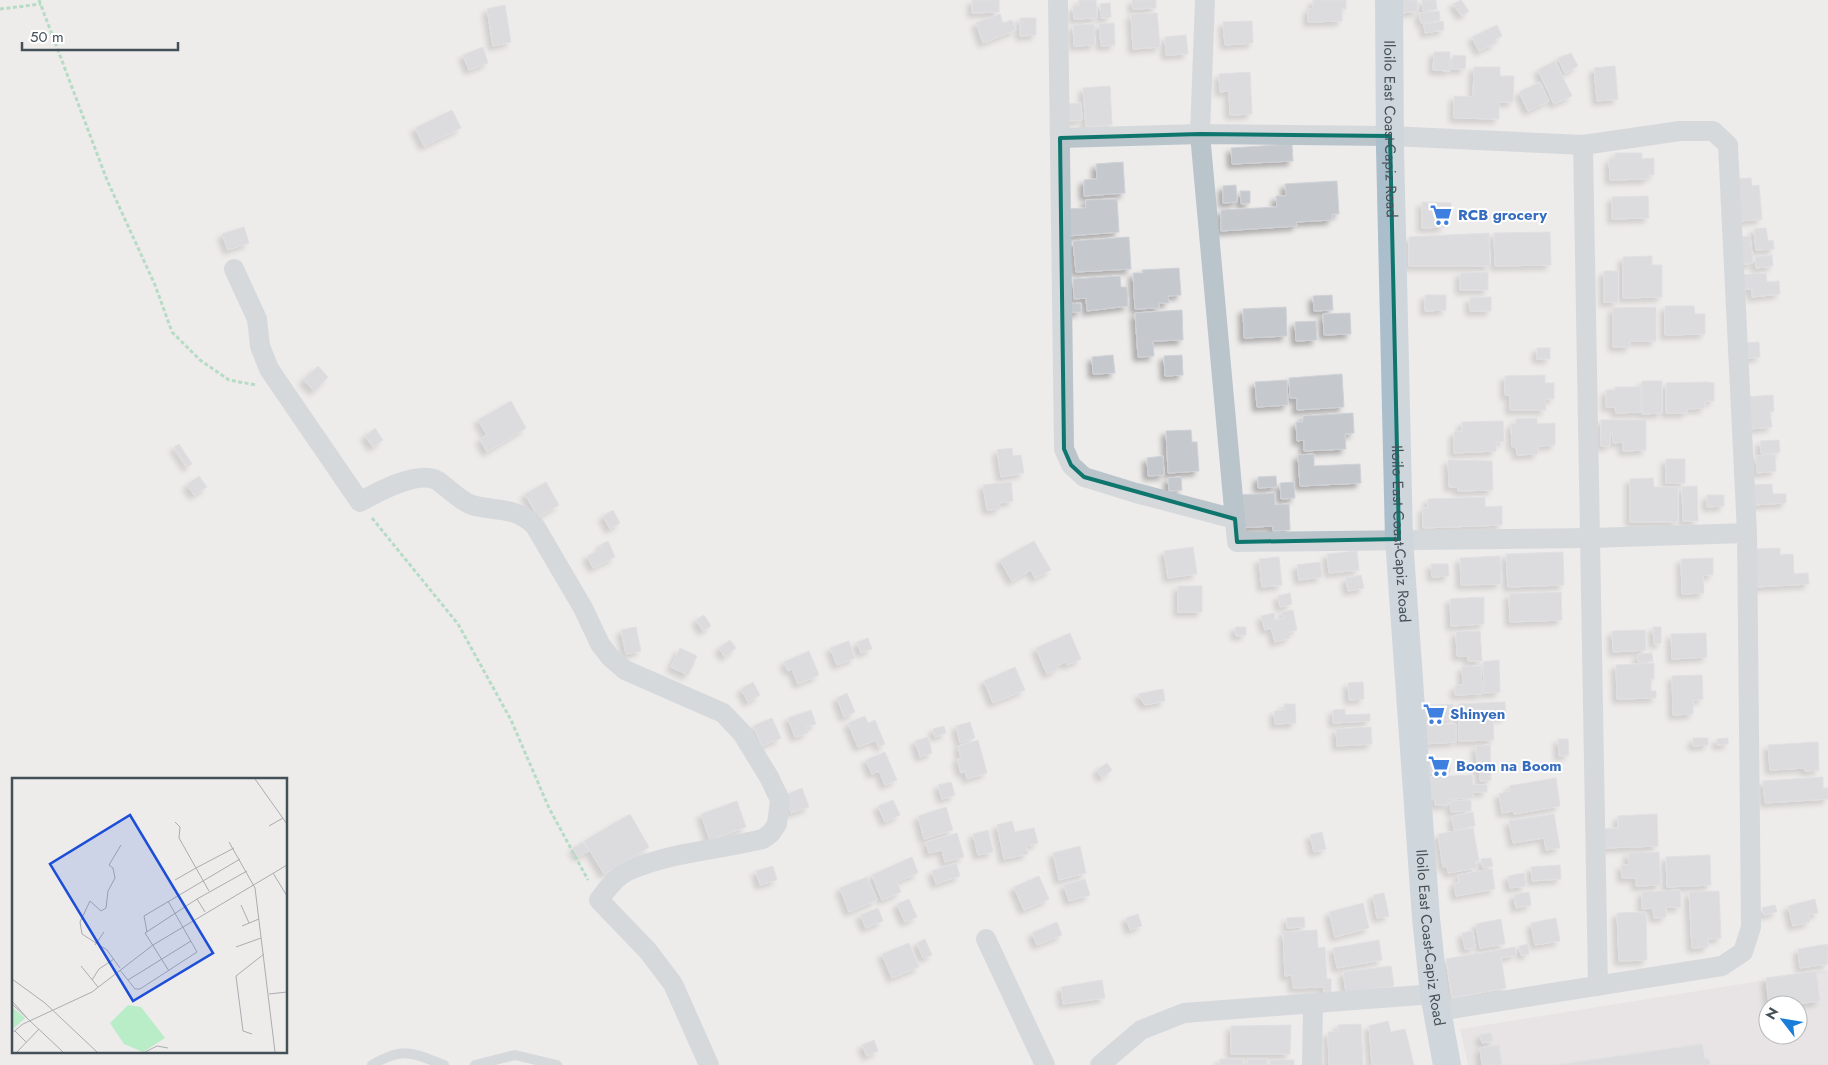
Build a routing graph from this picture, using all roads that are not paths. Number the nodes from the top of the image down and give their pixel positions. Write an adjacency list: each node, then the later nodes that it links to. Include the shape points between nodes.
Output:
1 (1058, 0): 6 (street)
2 (1205, 0): 4 (street)
3 (1389, 0): 5 (main road, Iloilo East Coast-Capiz Road)
4 (1200, 134): 5 (street); 6 (street); 9 (street)
5 (1390, 136): 7 (street); 12 (main road, Iloilo East Coast-Capiz Road)
6 (1060, 138): 9 (street, via 1064,449 1071,464 1084,477)
7 (1583, 145): 10 (street, via 1680,131 1713,131 1728,145); 11 (street)
8 (234, 268): 21 (street, via 257,319 264,358 360,502 418,477 435,479 471,504 525,516 535,526 610,657 625,670 723,713 742,734 769,777 780,800 777,824 763,839 673,857 627,871 606,889 599,900 648,951 672,984)
9 (1235, 519): 12 (street, via 1237,542)
10 (1747, 533): 11 (street); 14 (street, via 1751,927 1746,944 1743,952 1722,966)
11 (1590, 538): 12 (street); 14 (street)
12 (1400, 539): 15 (main road, Iloilo East Coast-Capiz Road)
13 (986, 939): 22 (street)
14 (1598, 986): 15 (street)
15 (1436, 1002): 16 (street); 25 (main road, Iloilo East Coast-Capiz Road)
16 (1313, 1004): 23 (street, via 1184,1012 1140,1030); 24 (street)
17 (372, 1065): 18 (lane, via 396,1054 410,1052)
18 (444, 1065)
19 (475, 1065): 20 (lane, via 514,1055)
20 (557, 1065)
21 (709, 1065)
22 (1045, 1065)
23 (1100, 1065)
24 (1312, 1065)
25 (1447, 1065)

